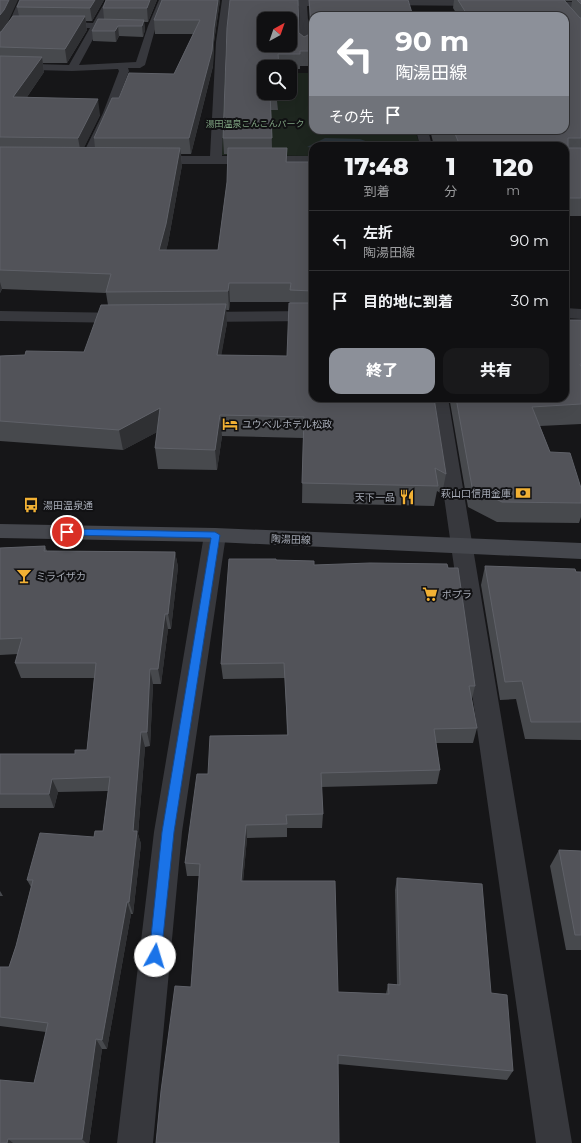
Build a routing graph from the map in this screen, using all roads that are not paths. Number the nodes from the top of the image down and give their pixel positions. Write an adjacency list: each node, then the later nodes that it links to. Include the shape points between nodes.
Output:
1 (23, 0): 19 (street, via 15,25)
2 (110, 0): 17 (street)
3 (163, 0): 18 (street)
4 (225, 1): 6 (street); 26 (street)
5 (435, 1): 8 (street); 9 (street)
6 (303, 3): 7 (street); 20 (street)
7 (350, 3)
8 (365, 3)
9 (490, 3)
10 (529, 4): 11 (street)
11 (561, 5): 12 (street); 13 (street)
12 (581, 6)
13 (567, 12)
14 (569, 15): 15 (street)
15 (571, 17)
16 (50, 25): 17 (street)
17 (95, 25): 18 (street); 23 (street)
18 (145, 26): 22 (street, via 140,65)
19 (0, 43)
20 (304, 47)
21 (0, 66): 23 (street)
22 (122, 67): 23 (street); 24 (street, via 124,71 108,114 82,160)
23 (72, 68)
24 (101, 160)
25 (138, 160): 26 (street)
26 (216, 160): 27 (street)
27 (309, 160)
28 (569, 313): 29 (street)
29 (581, 314)
30 (0, 316): 33 (street)
31 (309, 316): 32 (street)
32 (181, 317)
33 (142, 318)
34 (440, 402): 37 (street)
35 (0, 531): 36 (main road, 陶湯田線)
36 (215, 535): 37 (main road, 陶湯田線); 39 (street, via 168,832)
37 (462, 546): 38 (main road, 陶湯田線); 40 (street)
38 (581, 551)
39 (135, 1143)
40 (554, 1143)

